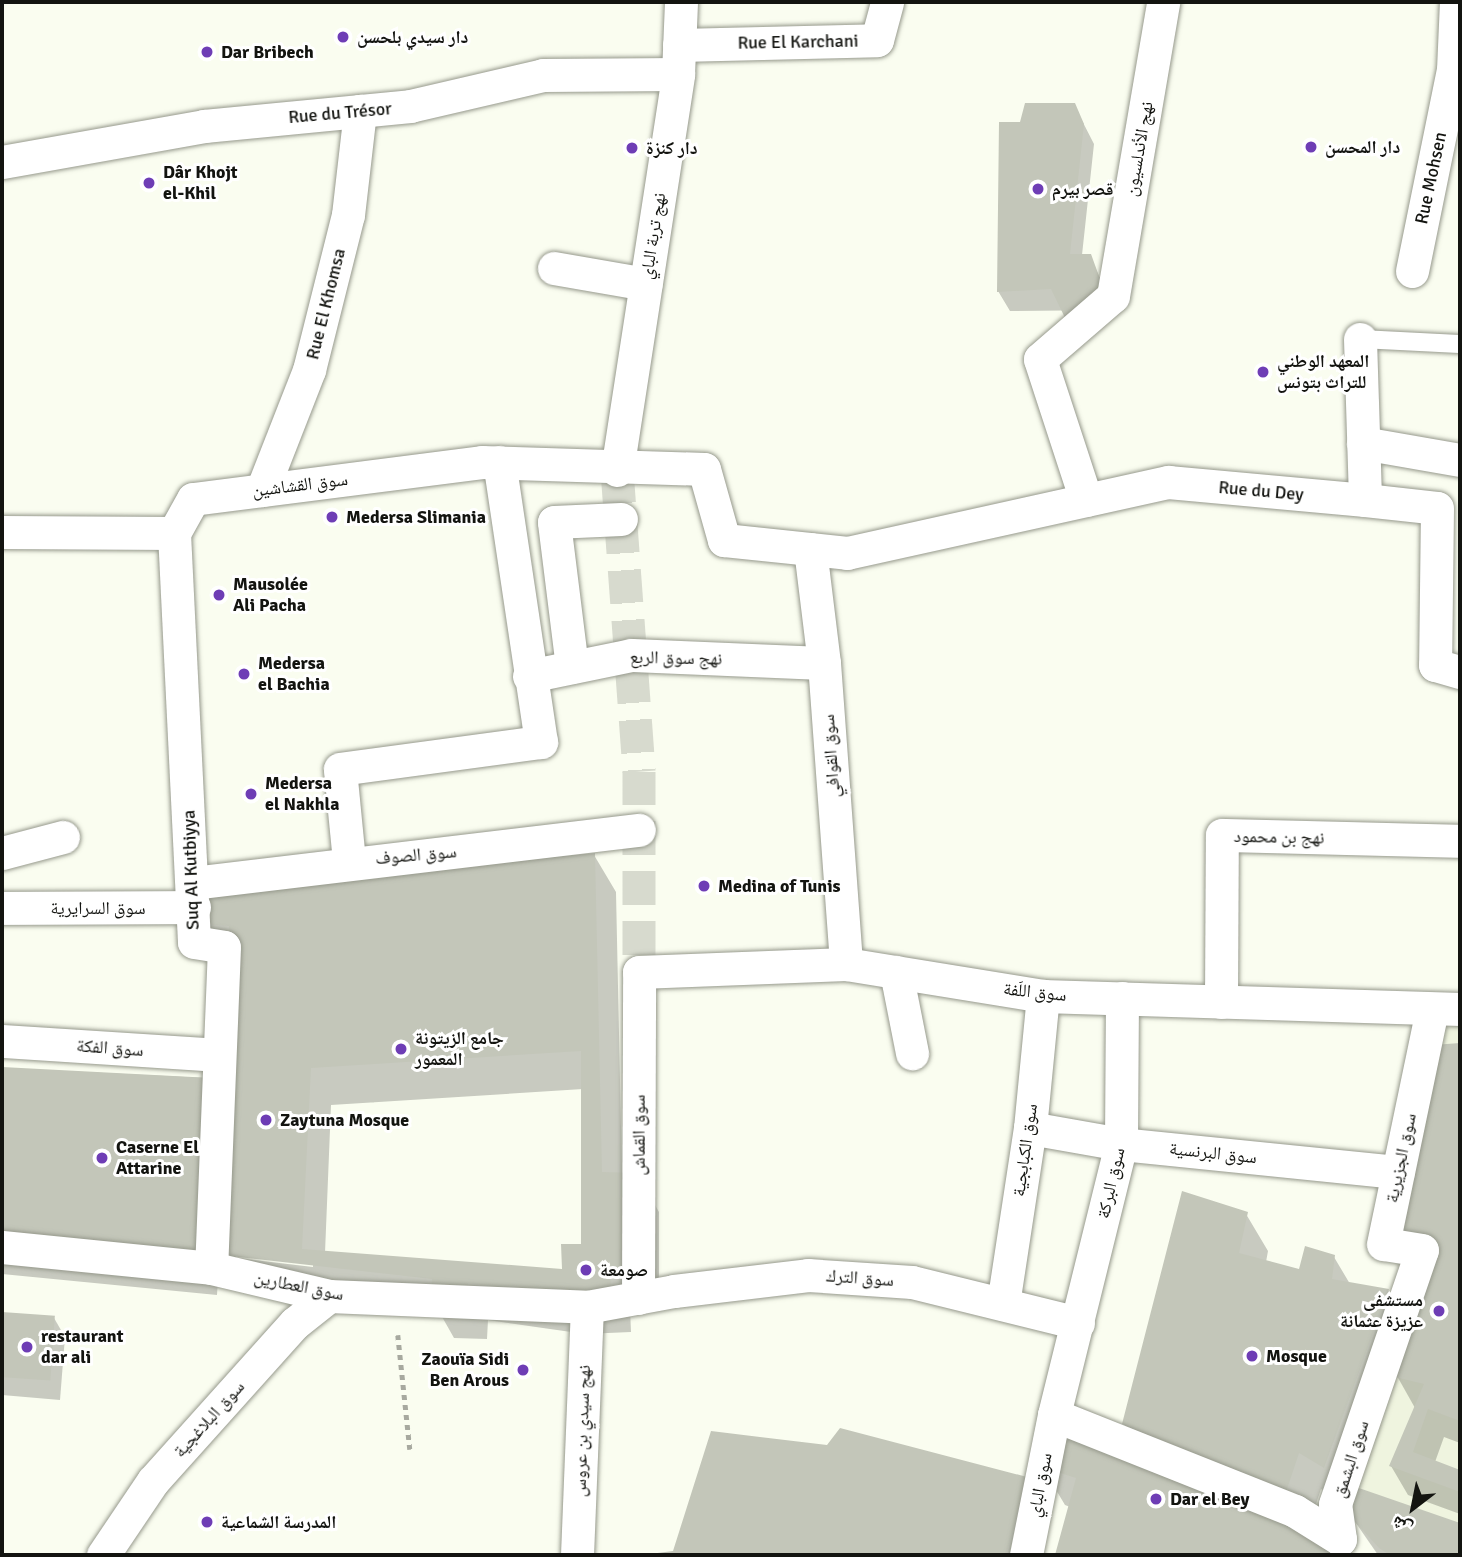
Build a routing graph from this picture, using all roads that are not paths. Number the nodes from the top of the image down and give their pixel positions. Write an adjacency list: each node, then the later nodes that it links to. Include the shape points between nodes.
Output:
1 (681, 2): 5 (street, نهج تربة الباي)
2 (887, 2): 5 (street, Rue El Karchani, via 877,40)
3 (1163, 2): 18 (street, نهج الأندلسيون, via 1113,296 1040,359)
4 (1456, 2): 9 (street, Rue Mohsen, via 1453,70)
5 (679, 60): 6 (street, Rue du Trésor, via 543,75 410,106); 10 (street, نهج تربة الباي)
6 (360, 111): 7 (street, Rue du Trésor, via 204,126); 17 (street, Rue El Khomsa, via 348,215 309,370)
7 (2, 162)
8 (554, 268): 10 (street)
9 (1412, 271)
10 (646, 285): 16 (street, نهج تربة الباي)
11 (1360, 339): 12 (lane); 13 (street)
12 (1460, 344)
13 (1363, 443): 14 (street); 19 (street)
14 (1460, 460)
15 (499, 462): 16 (street, سوق القشاشين); 17 (street, سوق القشاشين); 28 (street)
16 (617, 470): 23 (street, سوق القشاشين, via 704,469 724,540)
17 (262, 490): 22 (street, سوق القشاشين, via 193,499)
18 (1086, 500): 19 (street, Rue du Dey, via 1168,482); 23 (street, Rue du Dey, via 847,553)
19 (1364, 500): 24 (street, Rue du Dey, via 1437,508)
20 (621, 519): 26 (street, via 554,522)
21 (2, 533): 22 (street)
22 (174, 533): 34 (street, Suq Al Kutbiyya)
23 (810, 549): 25 (street, سوق القوافي)
24 (1448, 645): 27 (street, via 1435,665)
25 (824, 663): 26 (street, نهج سوق الربع, via 631,655); 36 (street, سوق القوافي)
26 (572, 667): 28 (street, نهج سوق الربع)
27 (1460, 672)
28 (529, 676): 33 (street, via 541,742 340,769)
29 (639, 830): 33 (street, سوق الصوف)
30 (63, 837): 32 (street)
31 (1460, 841): 41 (street, نهج بن محمود, via 1222,835)
32 (2, 853)
33 (349, 861): 34 (street, سوق الصوف)
34 (193, 895): 35 (street, سوق السرايرية); 45 (street, Suq Al Kutbiyya, via 194,942 224,947)
35 (2, 908)
36 (846, 964): 37 (street, سوق اللَفة); 38 (street, سوق اللَفة)
37 (639, 972): 53 (street, سوق القماش)
38 (896, 972): 39 (street, سوق اللَفة); 44 (street)
39 (1043, 996): 40 (street, سوق اللَفة); 46 (street, سوق الكبابجية)
40 (1122, 998): 41 (street, سوق اللَفة); 47 (street, سوق البركة)
41 (1220, 1002): 42 (street, سوق اللَفة)
42 (1446, 1009): 48 (street, سوق الجزيرية)
43 (2, 1041): 45 (street, سوق الفكة)
44 (912, 1053)
45 (219, 1055): 50 (street, Suq Al Kutbiyya)
46 (1030, 1128): 47 (street, سوق البرنسية); 54 (street, سوق الكبابجية)
47 (1121, 1144): 48 (street, سوق البرنسية); 56 (street, سوق البركة)
48 (1398, 1172): 51 (street, سوق الجزيرية, via 1383,1244 1422,1250)
49 (2, 1247): 50 (street, سوق العطارين)
50 (211, 1268): 52 (street, سوق العطارين)
51 (1413, 1273): 58 (street, سوق البشمق, via 1335,1504)
52 (329, 1296): 55 (street, سوق العطارين); 59 (street, سوق البلاغجية, via 295,1323 153,1481)
53 (638, 1298): 54 (street, سوق الترك, via 808,1275 912,1282); 55 (street, سوق العطارين)
54 (1003, 1304): 56 (street, سوق الترك)
55 (587, 1307): 60 (street, نهج سيدي بن عروس)
56 (1078, 1323): 57 (street)
57 (1054, 1415): 58 (street, سوق البشمق, via 1295,1511); 61 (street, سوق الباي)
58 (1350, 1547)
59 (103, 1555)
60 (577, 1555)
61 (1026, 1555)

